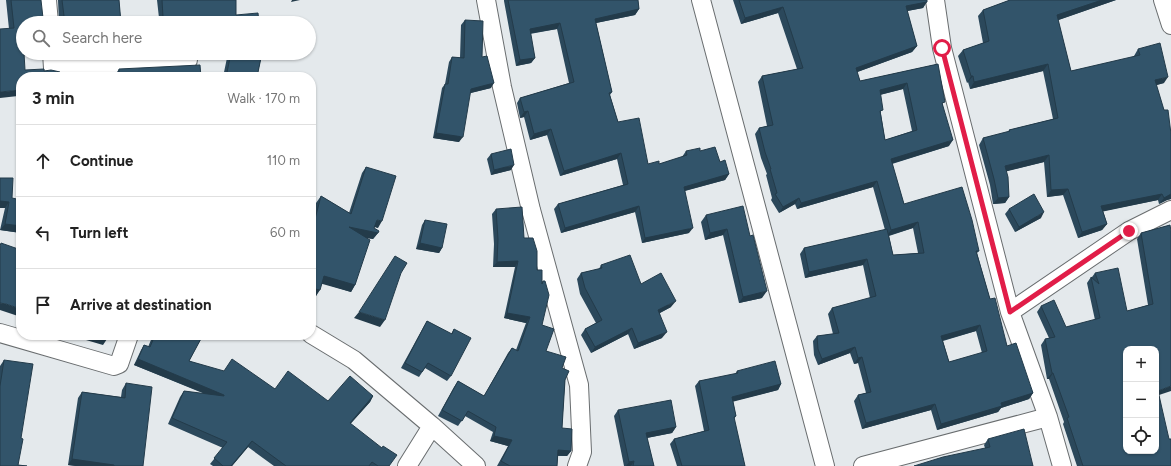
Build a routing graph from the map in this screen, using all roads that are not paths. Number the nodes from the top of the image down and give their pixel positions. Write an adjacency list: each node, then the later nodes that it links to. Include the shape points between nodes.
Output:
1 (47, 0): 6 (street)
2 (486, 0): 21 (street, via 502,87 531,210 579,385 582,452)
3 (701, 0): 22 (street)
4 (935, 0): 11 (street, via 942,48)
5 (1163, 0): 7 (street)
6 (48, 16)
7 (1171, 25)
8 (52, 60): 9 (street, via 53,68)
9 (188, 60)
10 (1171, 210): 11 (street, via 1129,231)
11 (1010, 312): 17 (street)
12 (0, 333): 14 (street)
13 (316, 337): 18 (street, via 354,360)
14 (16, 338)
15 (24, 340): 16 (street, via 114,366 122,359)
16 (128, 340)
17 (1048, 417): 23 (street); 24 (street)
18 (432, 426): 19 (street); 20 (street)
19 (407, 466)
20 (476, 466)
21 (577, 466)
22 (825, 466)
23 (863, 466)
24 (1062, 466)

